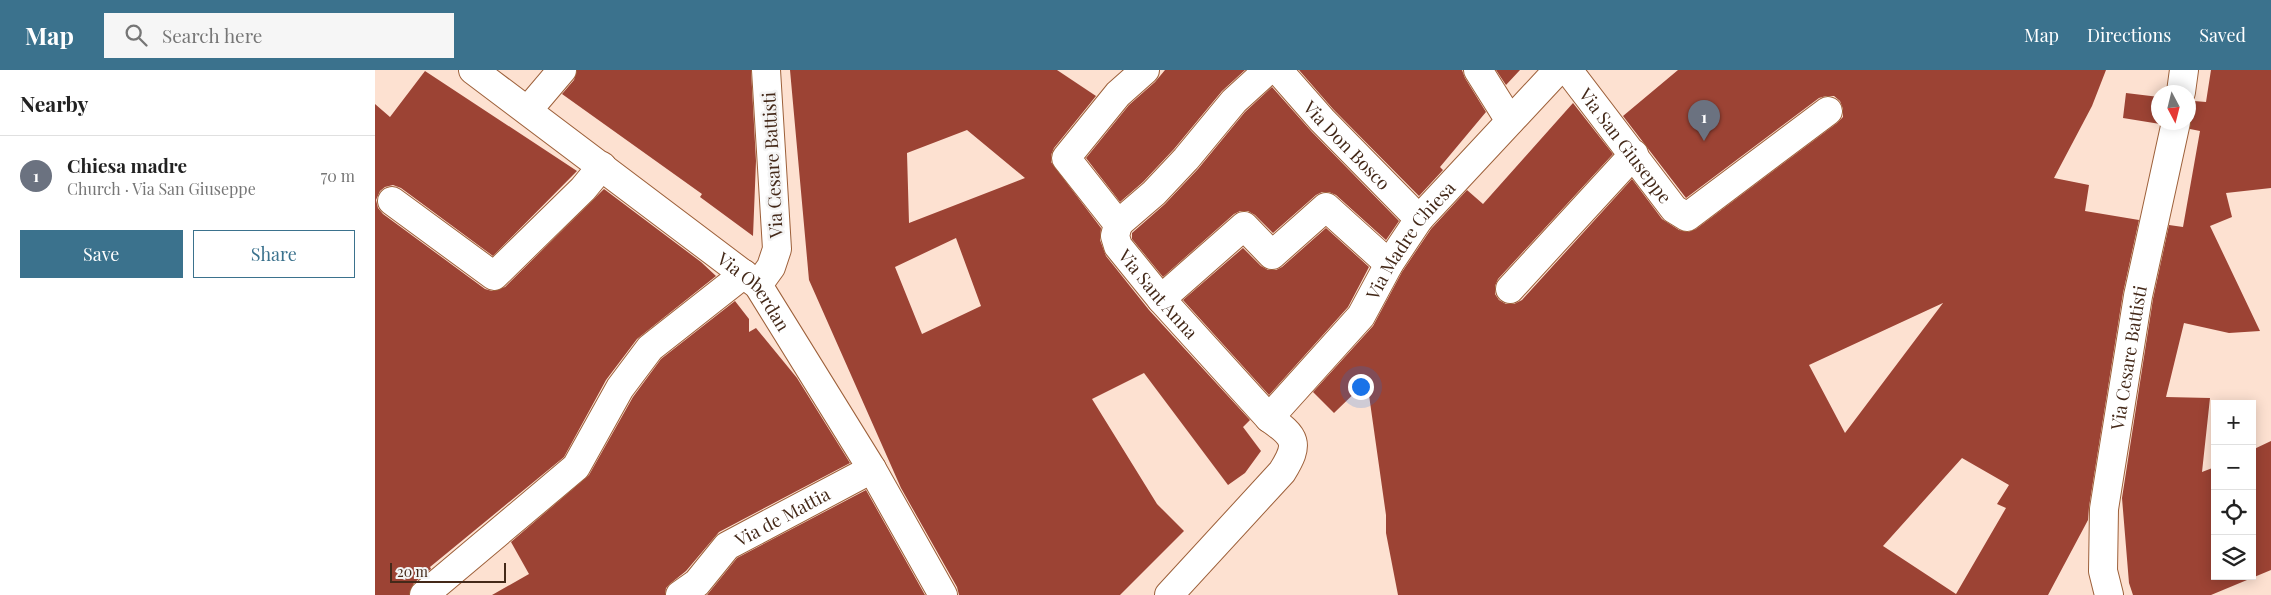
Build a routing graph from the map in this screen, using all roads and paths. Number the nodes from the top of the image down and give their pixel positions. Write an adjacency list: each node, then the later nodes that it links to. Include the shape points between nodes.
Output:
1 (473, 70): 12 (street, Via Oberdan)
2 (562, 70): 12 (street)
3 (766, 70): 22 (street, Via Cesare Battisti, via 777,249 771,267)
4 (1145, 70): 20 (street, Via Sant Anna, via 1118,94 1066,158)
5 (1268, 70): 20 (street, via 1234,101 1154,194)
6 (1278, 70): 19 (street, Via Don Bosco)
7 (1477, 70): 14 (street)
8 (1558, 70): 14 (street, Via Madre Chiesa)
9 (1568, 70): 16 (street, Via San Giuseppe)
10 (2184, 70): 11 (street)
11 (2182, 85)
12 (528, 110): 17 (street, Via Oberdan)
13 (1827, 111): 16 (street, Via San Giuseppe, via 1687,217 1674,208)
14 (1510, 121): 19 (street, Via Madre Chiesa)
15 (2174, 130): 31 (street, Via Cesare Battisti, via 2138,296 2104,509 2103,571)
16 (1634, 154): 23 (street)
17 (601, 166): 18 (street, via 583,189 495,276); 22 (street, Via Oberdan)
18 (392, 201)
19 (1419, 219): 21 (street, Via Madre Chiesa)
20 (1118, 224): 24 (street, Via Sant Anna, via 1117,246)
21 (1389, 264): 24 (street, via 1326,207 1272,255 1244,226); 25 (street, Via Madre Chiesa, via 1361,316)
22 (751, 279): 26 (street, Via Oberdan); 27 (street, Via Cesare Battisti, via 650,348 621,388 576,467)
23 (1510, 289)
24 (1161, 299): 25 (street, Via Sant Anna)
25 (1269, 418): 30 (street, Via Sant Anna, via 1293,440 1293,455 1282,472)
26 (871, 470): 28 (street, Via de Mattia, via 727,546 697,583); 29 (street, Via Oberdan)
27 (424, 595)
28 (680, 595)
29 (943, 595)
30 (1169, 595)
31 (2109, 595)

